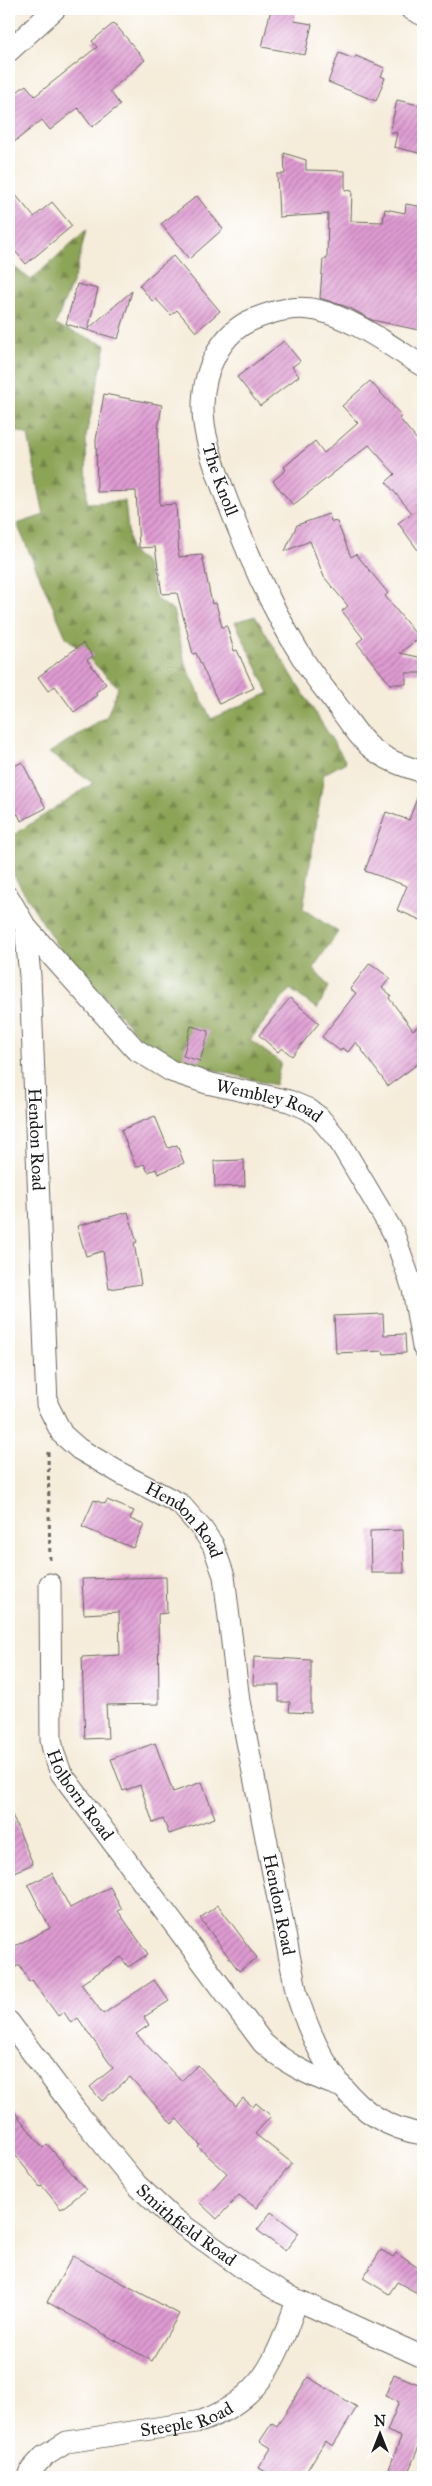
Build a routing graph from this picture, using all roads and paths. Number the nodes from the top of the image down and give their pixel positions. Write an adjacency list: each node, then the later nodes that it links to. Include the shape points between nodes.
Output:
1 (55, 9): 4 (street)
2 (411, 9): 3 (street)
3 (423, 15)
4 (9, 51)
5 (423, 366): 6 (street, The Knoll, via 350,322 330,314 300,308 273,311 241,324 219,346 210,366 203,405 213,462 243,542 278,615 306,663 368,745 384,758)
6 (423, 772)
7 (9, 898): 8 (street, Hendon Road)
8 (25, 926): 9 (street, Wembley Road, via 135,1049 171,1071 207,1083 289,1100 319,1117 339,1141 393,1232 413,1289); 13 (street, Hendon Road, via 34,1038 47,1404 62,1434 79,1449 180,1504 212,1545 224,1576 239,1701 297,1995 308,2032)
9 (423, 1347)
10 (48, 1444): 11 (path)
11 (50, 1584): 13 (street, Holborn Road, via 51,1740 61,1772 264,2043 309,2075)
12 (9, 2022): 15 (street, Smithfield Road, via 137,2185 200,2239 250,2274)
13 (339, 2086): 14 (street, Hendon Road, via 372,2116 396,2127)
14 (423, 2132)
15 (297, 2301): 16 (street, Smithfield Road); 17 (street, Steeple Road, via 272,2363 256,2387 240,2401 202,2421 67,2442 43,2457)
16 (423, 2357)
17 (29, 2477)

